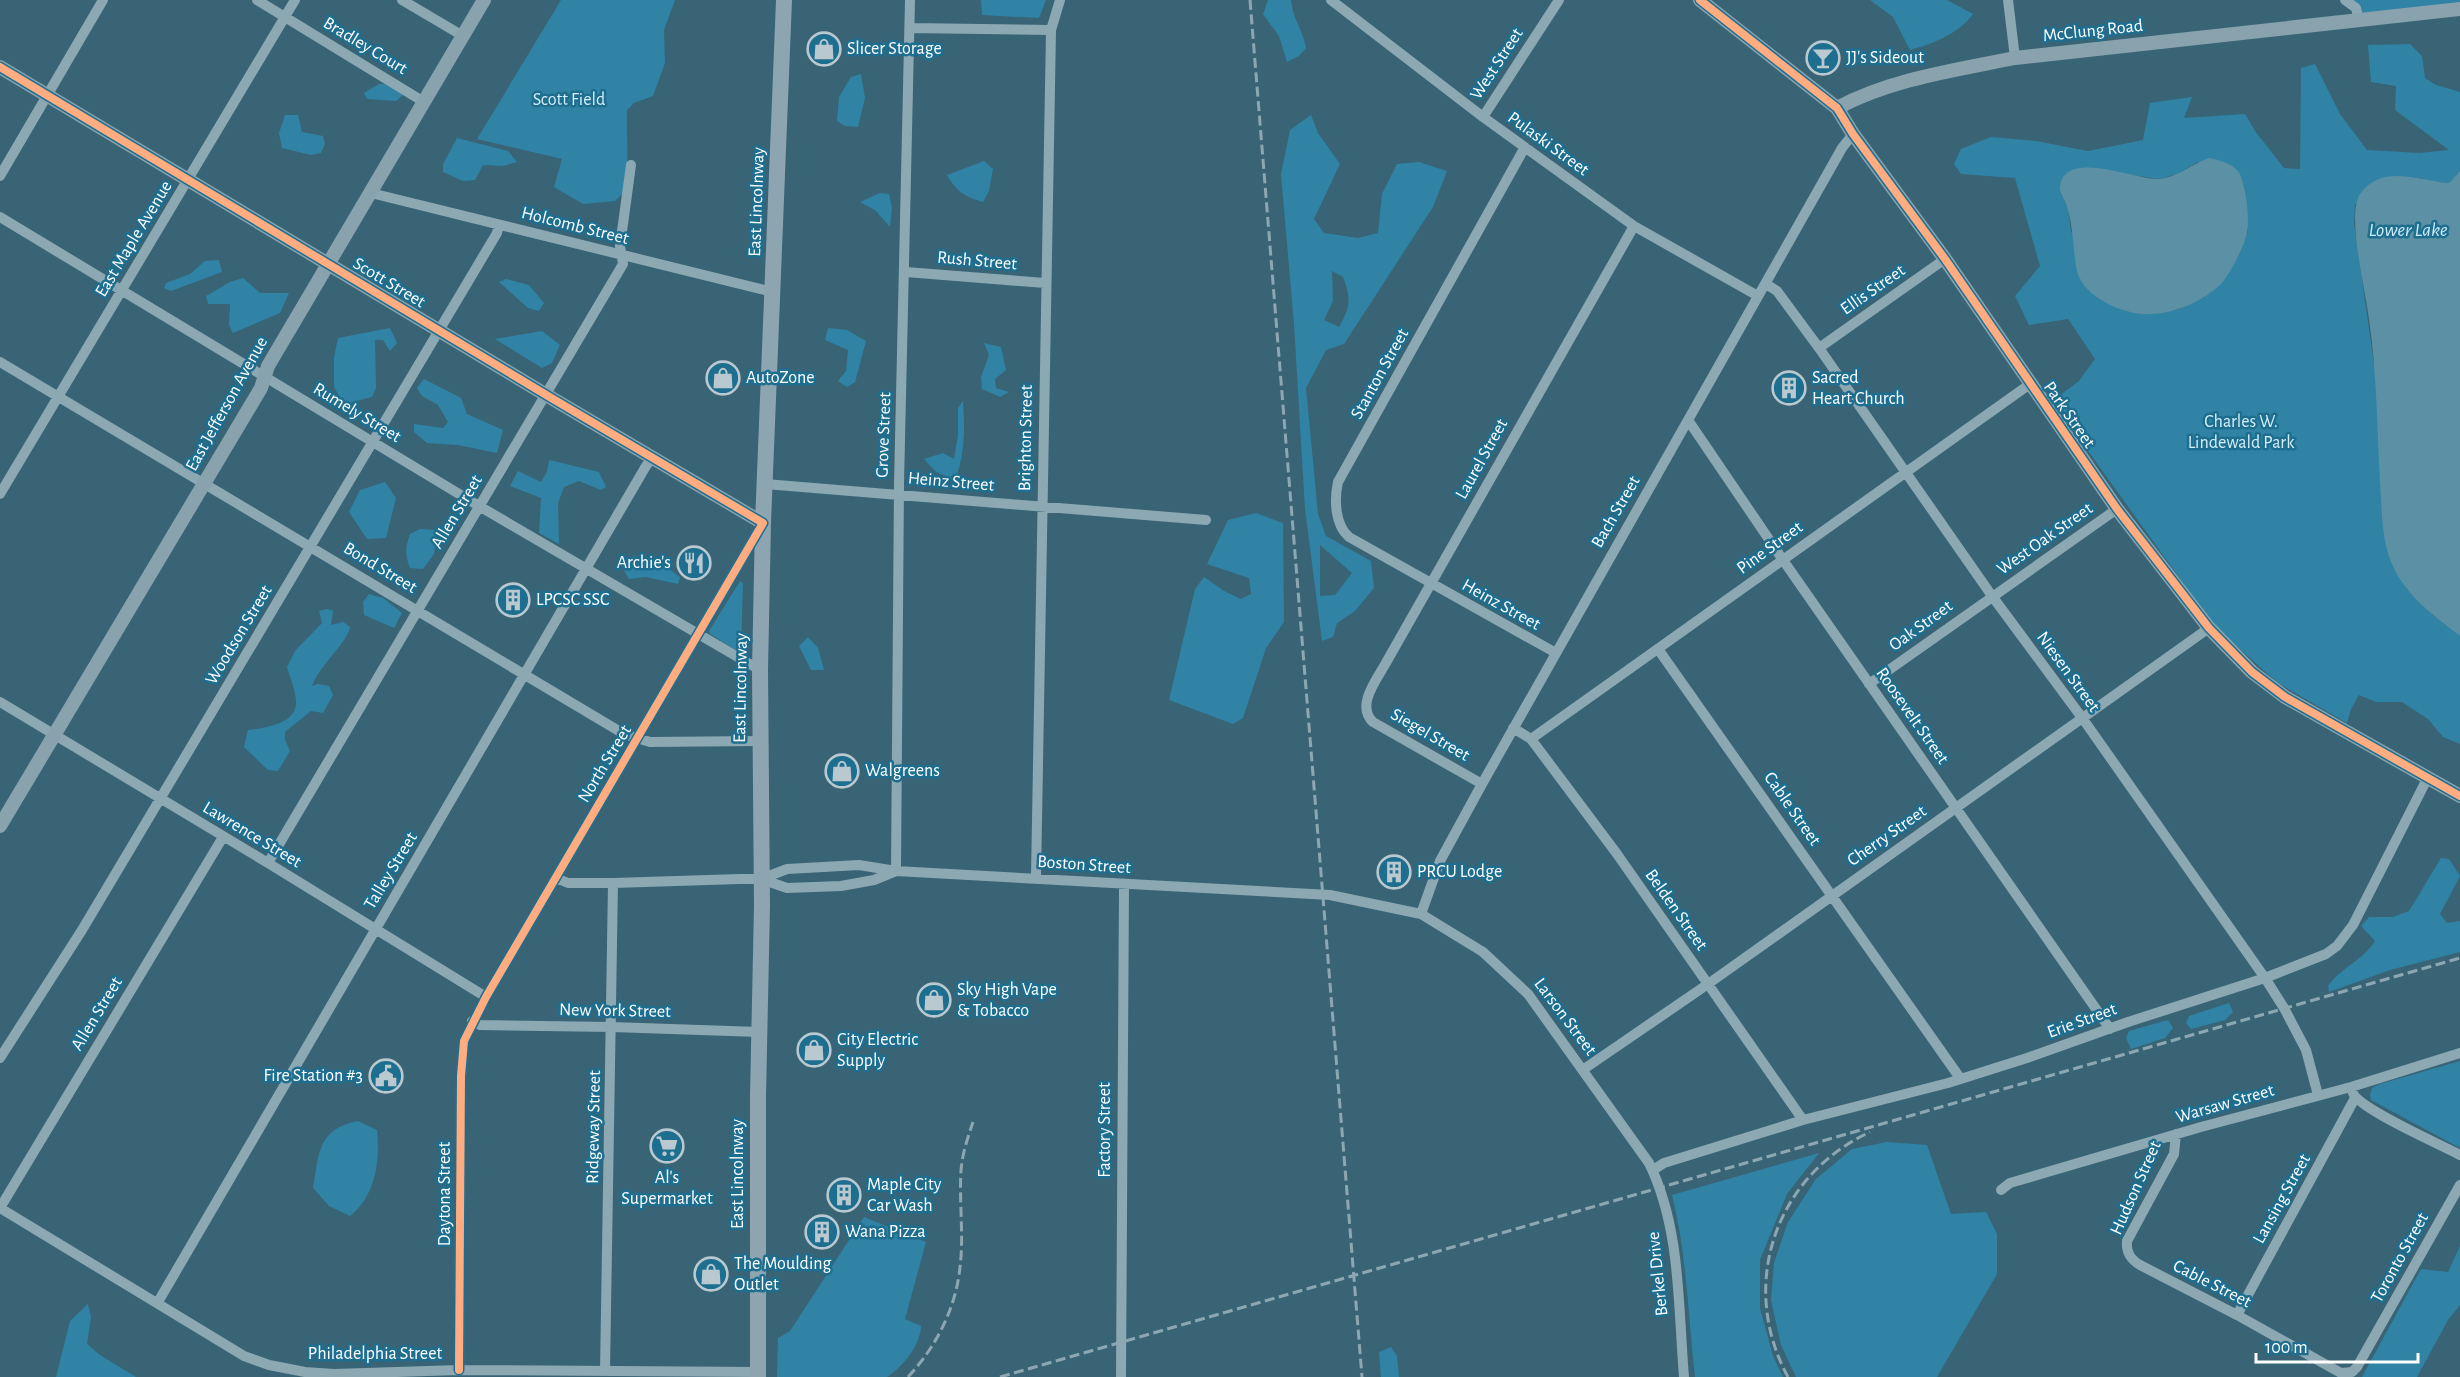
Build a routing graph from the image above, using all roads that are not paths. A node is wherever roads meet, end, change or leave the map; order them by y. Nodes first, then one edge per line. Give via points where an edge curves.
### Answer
1 (103, 0) edge
2 (257, 0) edge
3 (295, 0) edge
4 (402, 0) edge
5 (484, 0) edge
6 (784, 0) edge
7 (910, 0) edge
8 (1060, 0) edge
9 (1331, 0) edge
10 (1559, 0) edge
11 (1700, 0) edge
12 (2008, 0) edge
13 (2344, 0) edge
14 (2460, 9) edge
15 (286, 17) junction
16 (2359, 20) junction
17 (910, 28) junction
18 (1051, 30) junction
19 (463, 36) junction
20 (2015, 58) junction
21 (0, 67) edge
22 (48, 96) junction
23 (424, 102) junction
24 (1837, 108) junction
25 (1483, 117) junction
26 (1853, 134) junction
27 (1525, 147) junction
28 (631, 165) dead end
29 (0, 176) edge
30 (189, 181) junction
31 (370, 193) junction
32 (0, 217) edge
33 (499, 225) junction
34 (1634, 226) junction
35 (622, 255) junction
36 (1945, 259) junction
37 (329, 264) junction
38 (906, 272) junction
39 (1045, 283) junction
40 (1766, 284) junction
41 (123, 290) junction
42 (773, 292) junction
43 (1758, 296) junction
44 (439, 330) junction
45 (1819, 348) junction
46 (0, 362) edge
47 (265, 376) junction
48 (2030, 384) junction
49 (545, 395) junction
50 (58, 397) junction
51 (1688, 420) junction
52 (373, 442) junction
53 (653, 457) junction
54 (1905, 472) junction
55 (204, 483) junction
56 (765, 484) junction
57 (0, 494) edge
58 (900, 494) junction
59 (1041, 505) junction
60 (479, 506) junction
61 (2117, 509) junction
62 (1206, 520) dead end
63 (763, 523) junction
64 (311, 546) junction
65 (1783, 560) junction
66 (587, 569) junction
67 (1431, 585) junction
68 (1992, 596) junction
69 (418, 610) junction
70 (2209, 628) junction
71 (698, 634) junction
72 (1658, 649) junction
73 (1556, 653) junction
74 (760, 670) junction
75 (525, 674) junction
76 (1869, 684) junction
77 (0, 702) edge
78 (1365, 711) joint
79 (2083, 719) junction
80 (1513, 728) junction
81 (55, 735) junction
82 (638, 738) junction
83 (1531, 739) junction
84 (759, 741) junction
85 (2427, 779) junction
86 (1482, 784) junction
87 (2460, 796) edge
88 (160, 799) junction
89 (1956, 808) junction
90 (0, 826) edge
91 (223, 837) junction
92 (268, 863) junction
93 (896, 870) junction
94 (1036, 877) junction
95 (556, 878) junction
96 (761, 879) junction
97 (613, 883) junction
98 (1124, 884) junction
99 (1832, 894) junction
100 (1421, 914) junction
101 (376, 928) junction
102 (2265, 978) junction
103 (1708, 984) junction
104 (486, 997) junction
105 (472, 1021) junction
106 (612, 1027) junction
107 (2110, 1029) junction
108 (759, 1032) junction
109 (2460, 1053) edge
110 (0, 1058) edge
111 (1584, 1069) junction
112 (1960, 1078) junction
113 (2351, 1087) junction
114 (2318, 1095) junction
115 (2355, 1098) junction
116 (1803, 1120) junction
117 (2176, 1134) junction
118 (2460, 1155) edge
119 (1653, 1170) junction
120 (2460, 1185) edge
121 (2001, 1190) dead end
122 (0, 1208) edge
123 (2129, 1255) joint
124 (158, 1302) junction
125 (2236, 1314) junction
126 (459, 1370) junction
127 (605, 1371) junction
128 (2346, 1373) joint
129 (758, 1375) edge
130 (1120, 1377) edge
131 (1684, 1377) edge

1 - 22 street
2 - 15 street, Bradley Court
3 - 15 street, East Maple Avenue
4 - 19 street
5 - 19 street, East Jefferson Avenue
6 - 42 main road, East Lincolnway
7 - 17 street, Grove Street
8 - 18 street, Brighton Street
9 - 25 street, Pulaski Street
10 - 25 street, West Street
11 - 24 street, Park Street
12 - 20 street
13 - 16 street via 2356,8
14 - 16 street, McClung Road
15 - 23 street, Bradley Court
15 - 30 street, East Maple Avenue
16 - 20 street, McClung Road
17 - 18 street
17 - 38 street, Grove Street
18 - 39 street, Brighton Street
19 - 23 street, East Jefferson Avenue
20 - 24 street, McClung Road via 1945,72
21 - 22 street, Scott Street
22 - 29 street
22 - 30 street, Scott Street
23 - 31 street, East Jefferson Avenue
24 - 26 street, Park Street
25 - 27 street, Pulaski Street
26 - 36 street, Park Street
26 - 40 street, Bach Street
27 - 34 street, Pulaski Street
27 - 67 street, Stanton Street via 1337,487 1341,531
28 - 35 street, Allen Street
30 - 37 street, Scott Street
30 - 41 street, East Maple Avenue
31 - 33 street, Holcomb Street
31 - 37 street, East Jefferson Avenue
32 - 41 street, Rumely Street
33 - 35 street, Holcomb Street
33 - 44 street, Woodson Street
34 - 43 street, Pulaski Street
34 - 67 street, Laurel Street
35 - 42 street, Holcomb Street
35 - 49 street, Allen Street via 623,264
36 - 45 street, Ellis Street
36 - 48 street, Park Street
37 - 44 street, Scott Street
37 - 47 street, East Jefferson Avenue
38 - 39 street, Rush Street
38 - 58 street, Grove Street
39 - 59 street, Brighton Street
40 - 43 street, Bach Street
40 - 45 street, Niesen Street via 1777,291
41 - 47 street, Rumely Street
41 - 50 street, East Maple Avenue
42 - 56 main road, East Lincolnway
43 - 51 street, Bach Street
44 - 49 street, Scott Street
44 - 52 street, Woodson Street
45 - 54 street, Niesen Street
46 - 50 street, Bond Street
47 - 52 street, Rumely Street
47 - 55 street, East Jefferson Avenue
48 - 54 street, Pine Street
48 - 61 street, Park Street
49 - 53 street, Scott Street
49 - 60 street, Allen Street
50 - 55 street, Bond Street
50 - 57 street, East Maple Avenue
51 - 65 street, Roosevelt Street
51 - 73 street, Bach Street
52 - 60 street, Rumely Street
52 - 64 street, Woodson Street
53 - 63 street, Scott Street
53 - 66 street, Talley Street
54 - 65 street, Pine Street
54 - 68 street, Niesen Street
55 - 64 street, Bond Street
55 - 81 street, East Jefferson Avenue
56 - 58 street, Heinz Street
56 - 63 main road, East Lincolnway
58 - 59 street, Heinz Street
58 - 93 street, Grove Street
59 - 62 street, Heinz Street
59 - 94 street, Brighton Street
60 - 66 street, Rumely Street
60 - 69 street, Allen Street
61 - 68 street, West Oak Street
61 - 70 street, Park Street
63 - 71 street, North Street
63 - 74 main road, East Lincolnway
64 - 69 street, Bond Street
64 - 88 street, Woodson Street
65 - 72 street, Pine Street
65 - 76 street, Roosevelt Street
66 - 71 street, Rumely Street
66 - 75 street, Talley Street
67 - 73 street, Heinz Street
67 - 78 street, Laurel Street via 1369,695
68 - 76 street, Oak Street
68 - 79 street, Niesen Street
69 - 75 street, Bond Street
69 - 92 street, Allen Street
70 - 79 street, Cherry Street
70 - 85 street, Park Street via 2252,672 2285,698
71 - 74 street
71 - 82 street, North Street
72 - 83 street, Pine Street
72 - 99 street, Cable Street
73 - 80 street, Bach Street
74 - 84 main road, East Lincolnway
75 - 82 street, Bond Street via 624,734
75 - 101 street, Talley Street
76 - 89 street, Roosevelt Street
77 - 81 street, Lawrence Street
78 - 86 street, Siegel Street via 1373,722
79 - 89 street, Cherry Street
79 - 102 street, Niesen Street
80 - 83 street, Belden Street
80 - 86 street, Bach Street
81 - 88 street, Lawrence Street
81 - 90 street, East Jefferson Avenue
82 - 84 street, Bond Street via 664,742
82 - 95 street, North Street
83 - 103 street, Belden Street
84 - 96 main road, East Lincolnway
85 - 87 street, Park Street
85 - 102 street, Erie Street via 2342,940 2326,954
86 - 100 street, Bach Street via 1440,861
88 - 91 street, Lawrence Street
88 - 110 street, Woodson Street
89 - 99 street, Cherry Street
89 - 107 street, Roosevelt Street
91 - 92 street, Lawrence Street
91 - 122 street, Allen Street
92 - 101 street, Lawrence Street
93 - 94 street, Boston Street
93 - 96 street, Boston Street via 860,865 787,869
93 - 96 street, Boston Street via 874,880 840,886 787,888
94 - 98 street, Boston Street
95 - 97 street, Boston Street
95 - 104 street, North Street
96 - 97 street, Boston Street
96 - 108 main road, East Lincolnway
97 - 106 street, Ridgeway Street
98 - 100 street, Boston Street via 1270,893 1302,900 1369,903
98 - 130 street, Factory Street
99 - 103 street, Cherry Street
99 - 112 street, Cable Street
100 - 111 street, Larson Street via 1483,952 1517,982
101 - 104 street, Lawrence Street
101 - 124 street, Talley Street
102 - 107 street, Erie Street
102 - 114 street, Niesen Street via 2306,1050
103 - 111 street, Cherry Street
103 - 116 street, Belden Street
104 - 105 street, North Street
105 - 106 street, New York Street via 480,1025
105 - 126 street, Daytona Street via 464,1041 461,1068
106 - 108 street, New York Street
106 - 127 street, Ridgeway Street
107 - 112 street, Erie Street
108 - 129 main road, East Lincolnway
109 - 113 street, Warsaw Street
111 - 119 street, Larson Street
112 - 116 street, Erie Street
113 - 114 street, Warsaw Street
113 - 115 street
114 - 117 street, Warsaw Street
115 - 118 street
115 - 125 street, Lansing Street
116 - 119 street, Erie Street via 1664,1163
117 - 121 street, Warsaw Street via 2010,1183
117 - 123 street, Hudson Street via 2173,1155 2127,1241
119 - 131 street, Berkel Drive via 1672,1232
120 - 128 street, Toronto Street via 2357,1367
122 - 124 street, Philadelphia Street
123 - 125 street, Cable Street via 2140,1265
124 - 126 street, Philadelphia Street via 244,1356 269,1365 334,1374
125 - 128 street, Cable Street via 2336,1372
126 - 127 street, Philadelphia Street
127 - 129 street, Philadelphia Street

